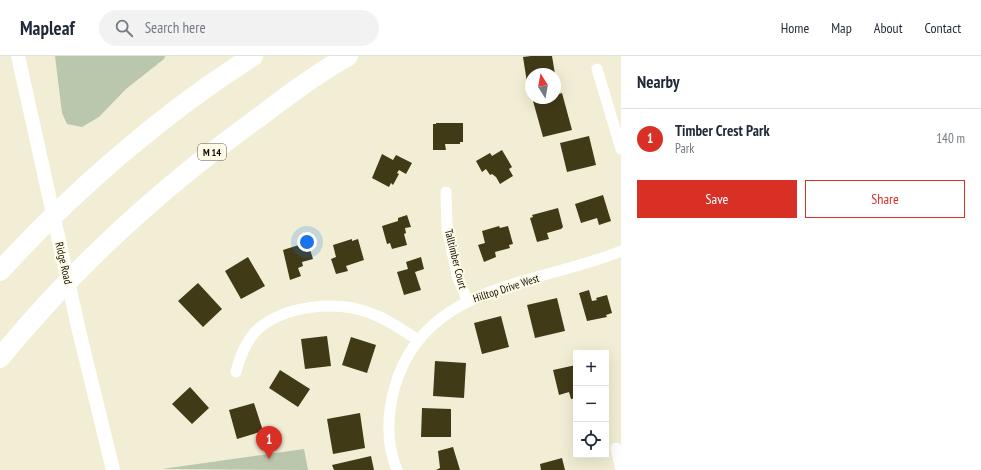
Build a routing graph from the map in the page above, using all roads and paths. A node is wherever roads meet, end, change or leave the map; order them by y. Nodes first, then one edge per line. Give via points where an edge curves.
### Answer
1 (18, 56) edge
2 (253, 56) edge
3 (348, 56) edge
4 (597, 69) dead end
5 (621, 149) edge
6 (446, 192) dead end
7 (621, 251) edge
8 (0, 271) edge
9 (467, 300) junction
10 (418, 340) junction
11 (0, 358) edge
12 (236, 372) dead end
13 (616, 448) dead end
14 (113, 470) edge
15 (397, 470) edge
16 (621, 470) edge

1 - 14 street, Ridge Road via 79,331
2 - 8 highway via 198,94 143,137 68,202
3 - 11 highway, M 14 via 305,83 227,140 134,217 76,272
4 - 5 street
6 - 9 street, Talltimber Court via 447,228 457,274
7 - 9 street, Hilltop Drive West
9 - 10 street, Hilltop Drive West via 442,317
10 - 12 street via 386,320 360,310 332,306 305,308 280,317 257,330 240,354
10 - 15 street, Hilltop Drive West via 396,380 390,404 389,434
13 - 16 street

